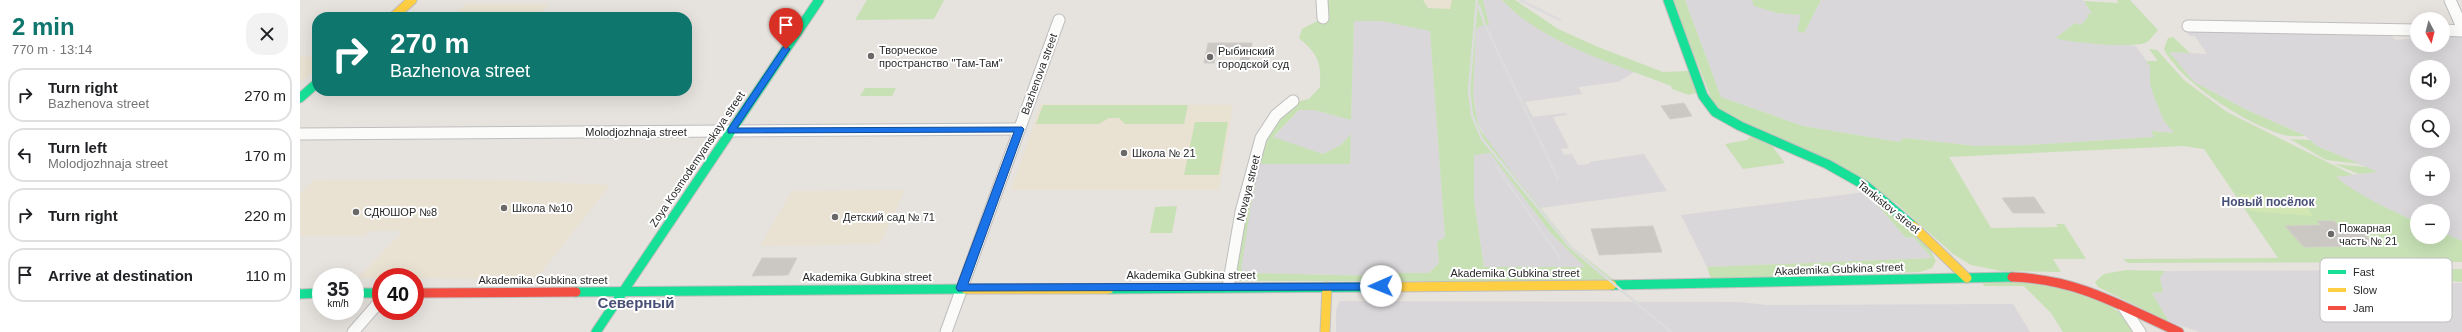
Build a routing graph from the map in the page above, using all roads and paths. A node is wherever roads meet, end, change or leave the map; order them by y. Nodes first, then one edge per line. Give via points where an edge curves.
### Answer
1 (412, 0) edge
2 (819, 0) edge
3 (1322, 0) edge
4 (1668, 0) edge
5 (2450, 0) edge
6 (399, 12) edge
7 (1323, 18) dead end
8 (1059, 20) dead end
9 (2188, 26) dead end
10 (2462, 27) edge
11 (2410, 30) edge
12 (2450, 30) edge
13 (2462, 31) edge
14 (312, 87) edge
15 (300, 98) edge
16 (1293, 101) dead end
17 (1019, 129) junction
18 (731, 131) junction
19 (300, 134) edge
20 (1967, 278) junction
21 (1228, 286) junction
22 (1327, 286) junction
23 (962, 288) junction
24 (623, 291) junction
25 (312, 293) edge
26 (424, 293) edge
27 (300, 294) edge
28 (2124, 308) junction
29 (372, 310) edge
30 (353, 332) edge
31 (596, 332) edge
32 (946, 332) edge
33 (1325, 332) edge
34 (2140, 332) edge
35 (2179, 332) edge

1 - 6 street
2 - 18 street, Zoya Kosmodemyanskaya street
3 - 7 street
4 - 20 street, Tankistov street via 1702,92 1715,112 1740,126 1828,164 1866,186 1911,224
5 - 10 street
8 - 17 street, Bazhenova street
9 - 11 street
12 - 13 street
14 - 15 street
16 - 21 street, Novaya street via 1276,115 1261,138 1242,212
17 - 18 street, Molodjozhnaja street
17 - 23 street, Bazhenova street
18 - 19 street, Molodjozhnaja street
18 - 24 street, Zoya Kosmodemyanskaya street
20 - 22 street, Akademika Gubkina street via 1674,285
20 - 28 street via 2049,277 2082,287
21 - 22 street, Akademika Gubkina street
21 - 23 street, Akademika Gubkina street
22 - 33 street
23 - 24 street, Akademika Gubkina street
23 - 32 street, Bazhenova street
24 - 26 street, Akademika Gubkina street
24 - 31 street, Zoya Kosmodemyanskaya street
25 - 27 street
28 - 34 street
28 - 35 street
29 - 30 street

